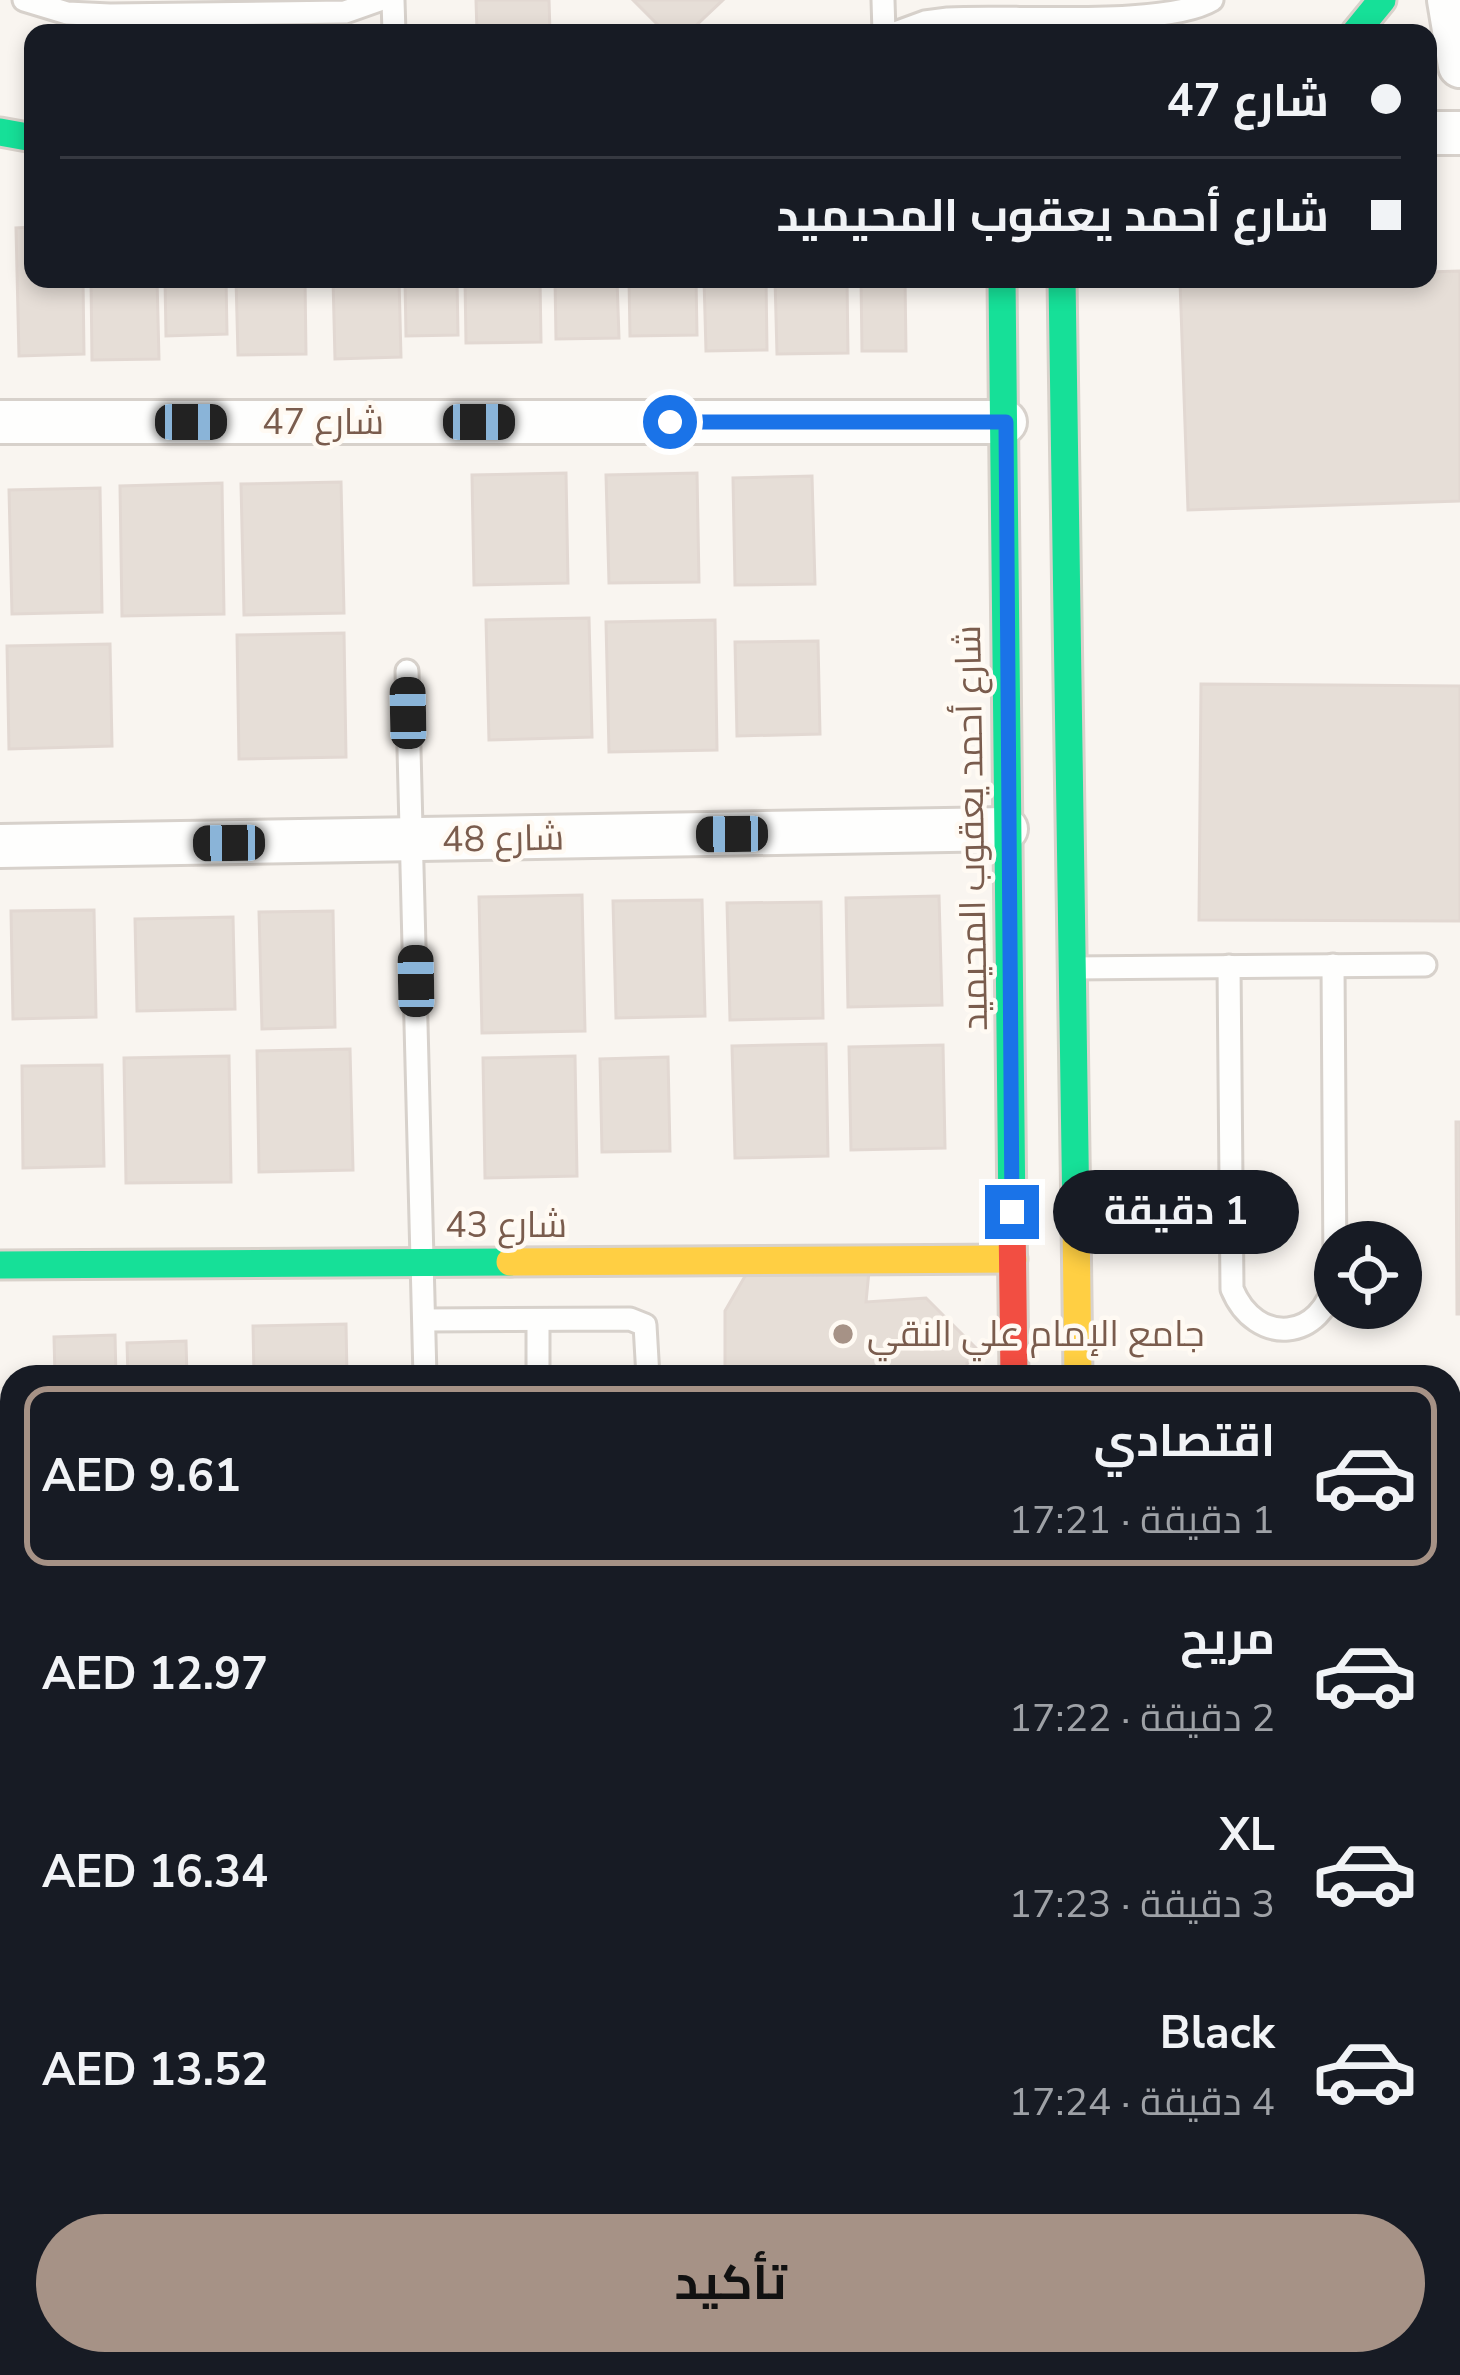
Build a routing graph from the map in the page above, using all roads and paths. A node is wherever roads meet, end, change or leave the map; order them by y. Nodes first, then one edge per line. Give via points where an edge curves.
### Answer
1 (24, 0) edge
2 (379, 0) edge
3 (1212, 0) edge
4 (1382, 0) edge
5 (1449, 0) edge
6 (345, 22) edge
7 (920, 24) edge
8 (1362, 24) edge
9 (1460, 66) edge
10 (1002, 288) edge
11 (1062, 288) edge
12 (0, 422) edge
13 (1006, 422) junction
14 (407, 671) dead end
15 (1006, 829) junction
16 (412, 841) junction
17 (0, 846) edge
18 (1333, 965) junction
19 (1425, 965) dead end
20 (1229, 966) junction
21 (1072, 968) junction
22 (1335, 1221) edge
23 (1013, 1259) junction
24 (423, 1262) junction
25 (0, 1265) edge
26 (1314, 1318) edge
27 (425, 1320) junction
28 (538, 1320) junction
29 (425, 1365) edge
30 (538, 1365) edge
31 (647, 1365) edge
32 (1014, 1365) edge
33 (1078, 1365) edge

1 - 6 lane via 68,13
2 - 6 lane
3 - 7 lane via 1140,16
4 - 8 street
5 - 9 street
10 - 13 street, شارع أحمد يعقوب المحيميد
11 - 21 street
12 - 13 street, شارع 47
13 - 15 street, شارع أحمد يعقوب المحيميد
14 - 16 lane
15 - 16 street, شارع 48
15 - 23 street, شارع أحمد يعقوب المحيميد
16 - 17 street, شارع 48
16 - 24 lane
18 - 19 lane
18 - 20 lane
18 - 22 lane
20 - 21 lane
20 - 26 lane via 1232,1289 1252,1320 1269,1328 1288,1330
21 - 33 street
23 - 24 street, شارع 43
23 - 32 street, شارع أحمد يعقوب المحيميد
24 - 25 street, شارع 43
24 - 27 lane
27 - 28 lane
27 - 29 lane
28 - 30 lane
28 - 31 lane via 645,1325

